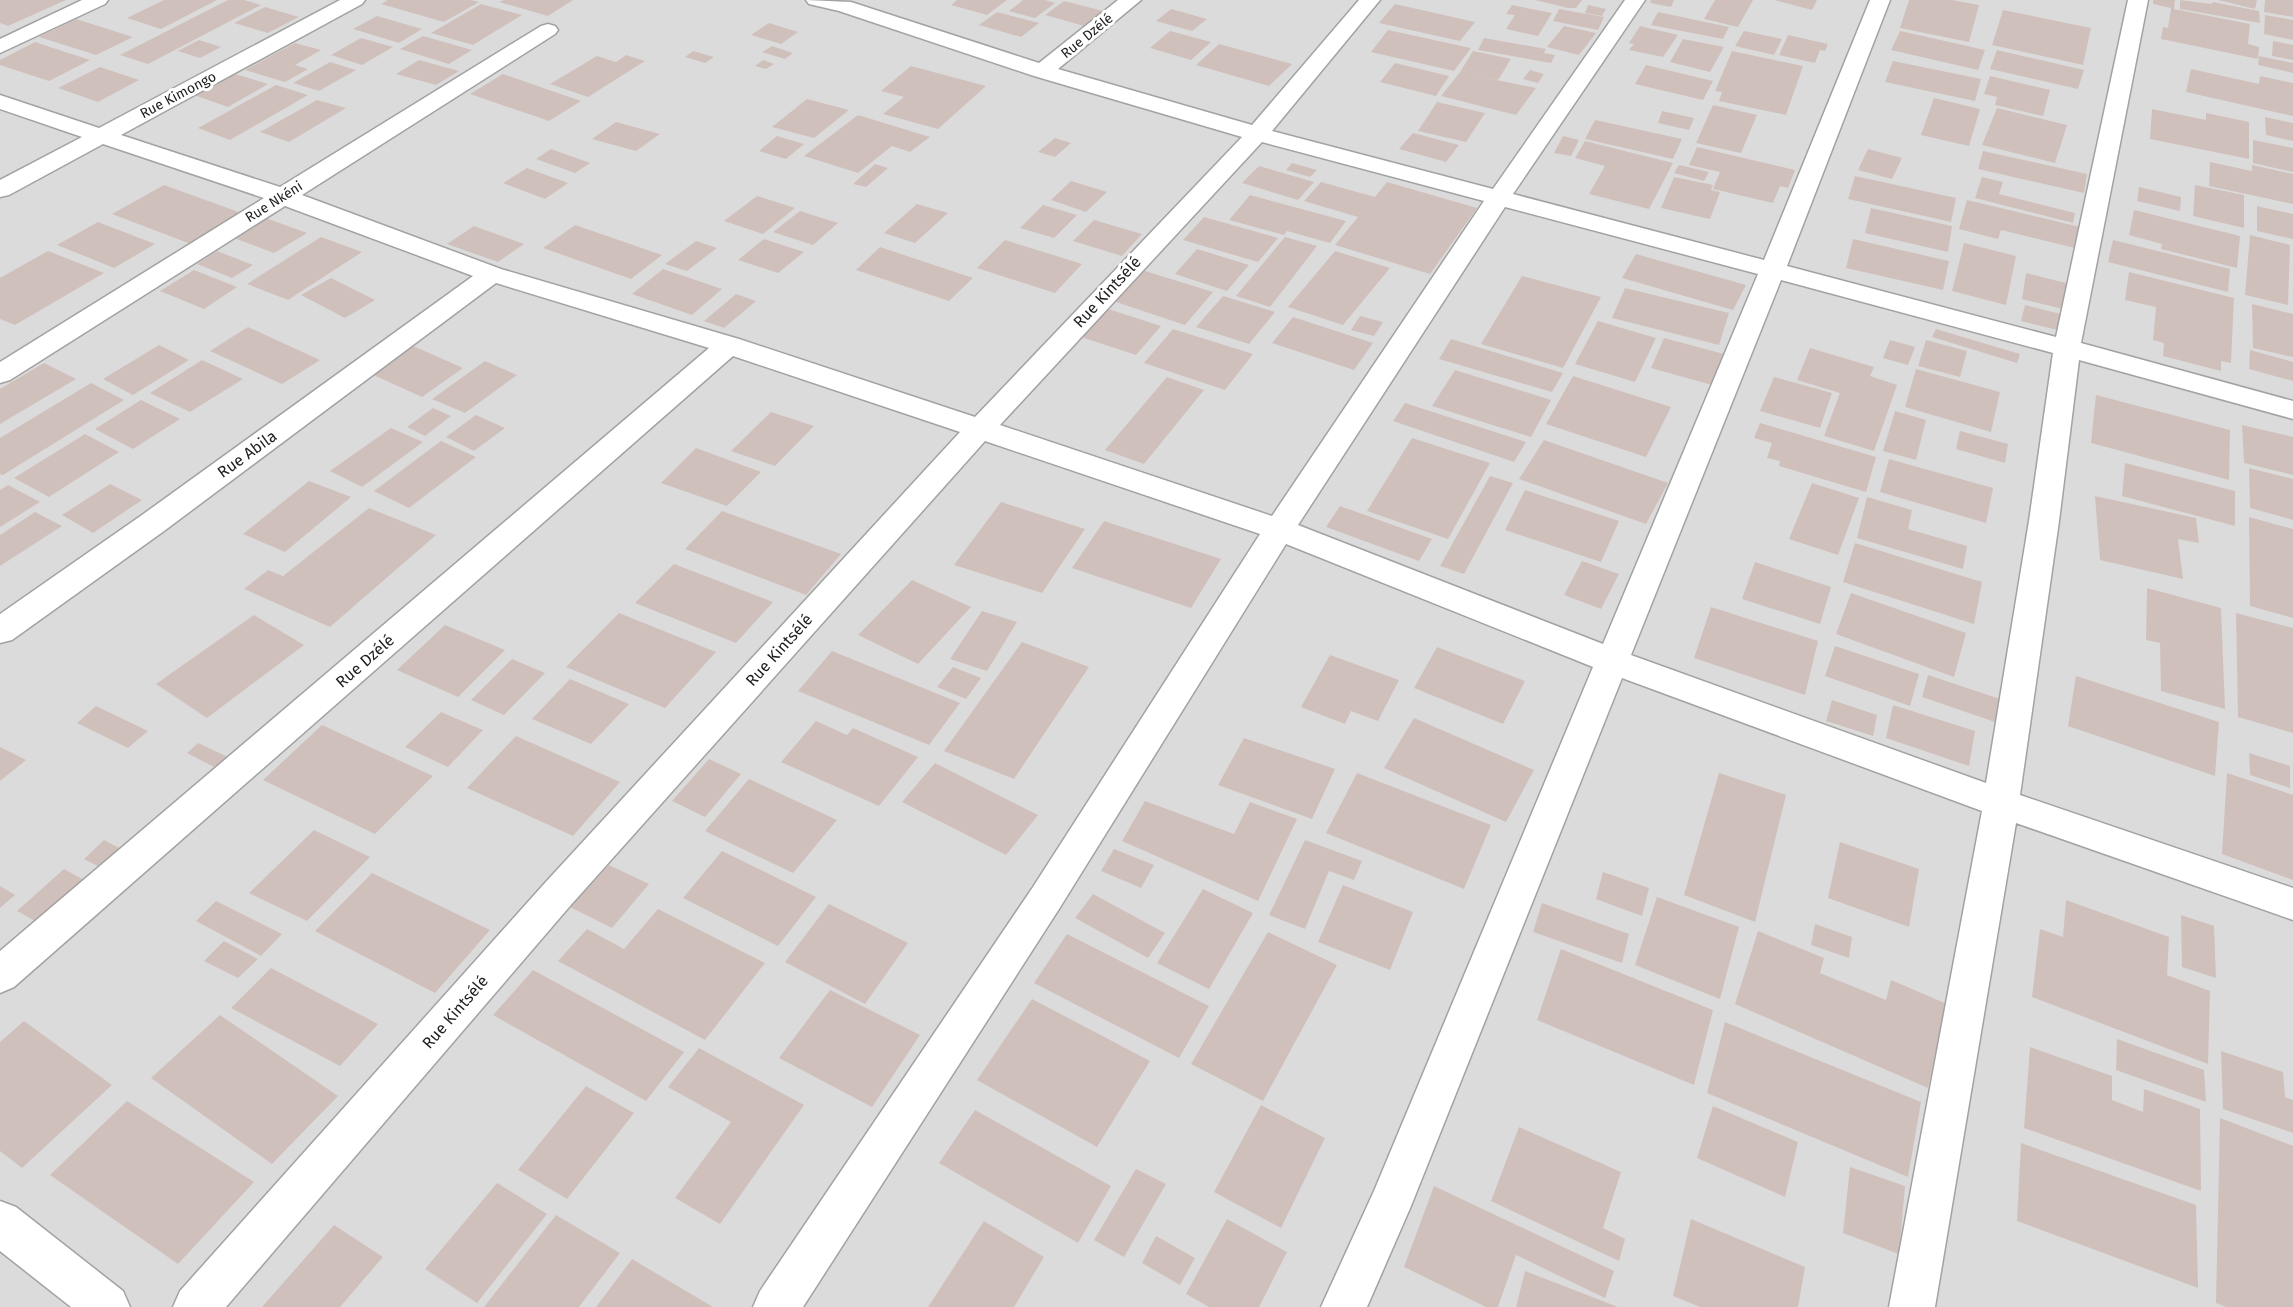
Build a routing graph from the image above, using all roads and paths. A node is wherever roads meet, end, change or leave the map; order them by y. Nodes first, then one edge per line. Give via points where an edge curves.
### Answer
1 (98, 0) edge
2 (355, 0) edge
3 (816, 0) edge
4 (1131, 0) edge
5 (1370, 0) edge
6 (1635, 0) edge
7 (1880, 0) edge
8 (2138, 0) edge
9 (849, 3) edge
10 (548, 30) dead end
11 (0, 47) edge
12 (1042, 71) junction
13 (0, 102) edge
14 (1257, 134) junction
15 (101, 136) junction
16 (0, 190) edge
17 (282, 196) junction
18 (1499, 197) junction
19 (1771, 270) junction
20 (492, 274) junction
21 (729, 345) junction
22 (2067, 348) junction
23 (0, 374) edge
24 (2293, 410) edge
25 (979, 430) junction
26 (1279, 529) junction
27 (0, 632) edge
28 (1612, 661) junction
29 (2001, 803) junction
30 (2293, 904) edge
31 (0, 975) edge
32 (0, 1223) edge
33 (107, 1307) edge
34 (196, 1307) edge
35 (776, 1307) edge
36 (1344, 1307) edge
37 (1912, 1307) edge

1 - 11 street
2 - 15 street, Rue Kimongo
3 - 9 street
4 - 12 street, Rue Dzélé
5 - 14 street, Rue Kintsélé
6 - 18 street
7 - 19 street
8 - 22 street
9 - 12 street
10 - 17 street, Rue Nkéni
12 - 14 street
13 - 15 street
14 - 18 street
14 - 25 street, Rue Kintsélé
15 - 16 street, Rue Kimongo
15 - 17 street
17 - 20 street
17 - 23 street, Rue Nkéni
18 - 19 street
18 - 26 street
19 - 22 street
19 - 28 street
20 - 21 street
20 - 27 street, Rue Abila
21 - 25 street
21 - 31 street, Rue Dzélé
22 - 24 street
22 - 29 street
25 - 26 street
25 - 34 street, Rue Kintsélé via 557,895
26 - 28 street
26 - 35 street via 1046,898
28 - 29 street
28 - 36 street
29 - 30 street
29 - 37 street
32 - 33 street

